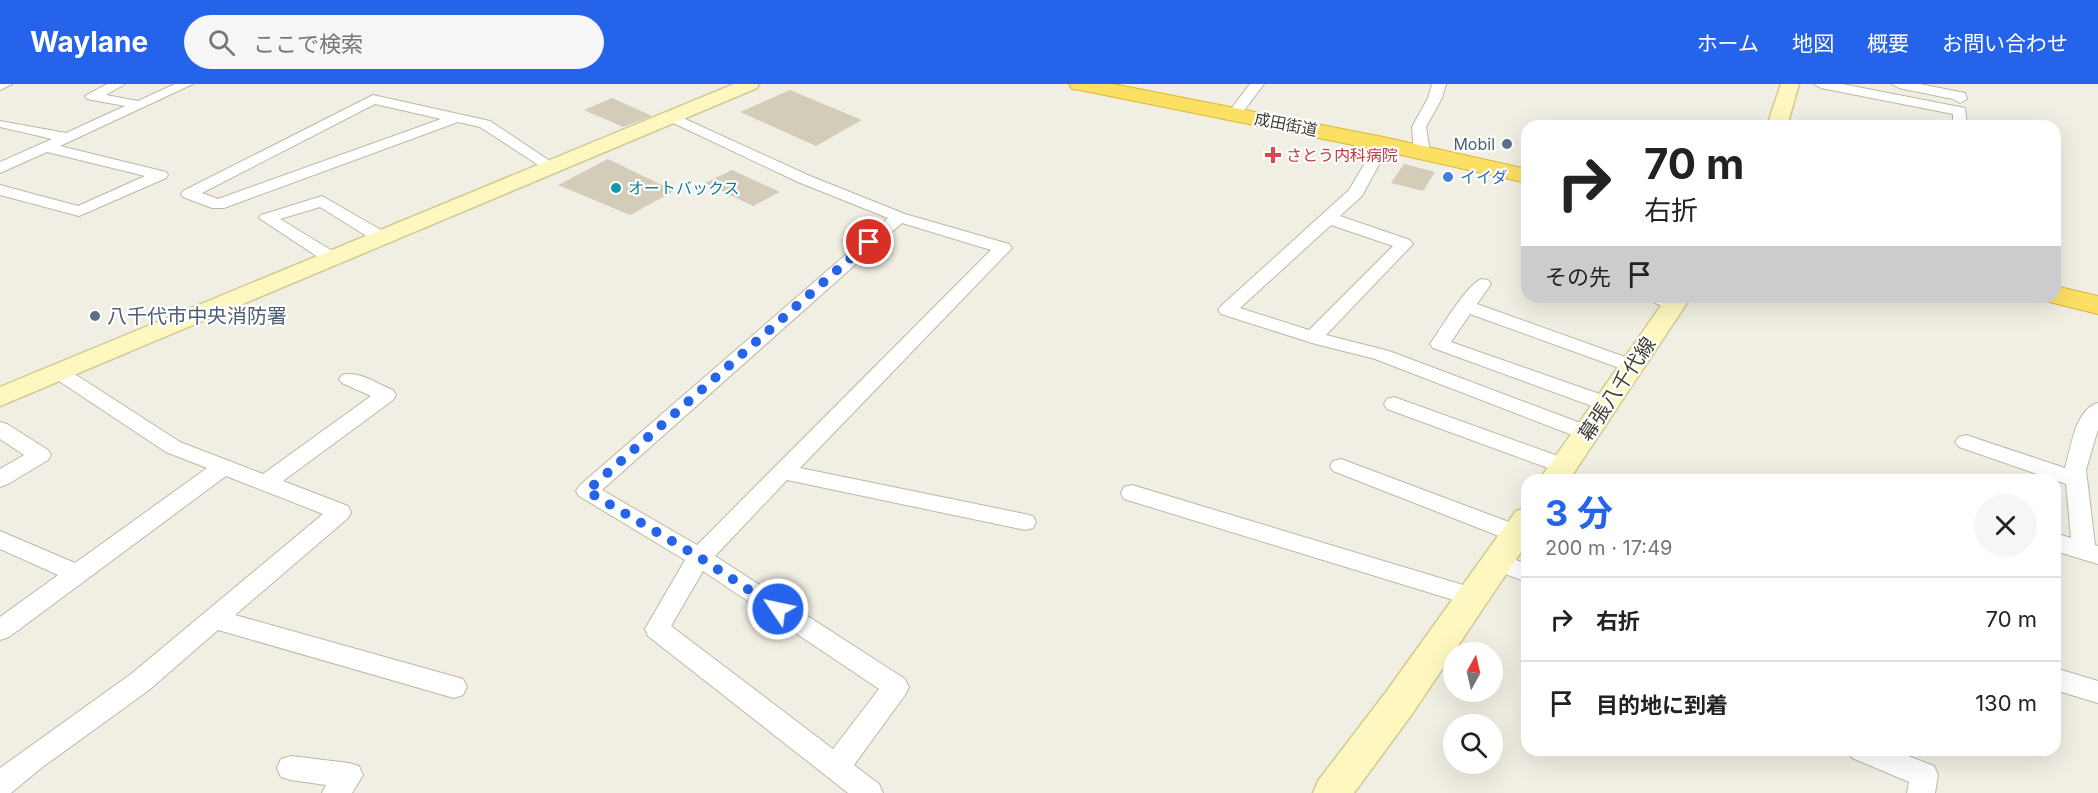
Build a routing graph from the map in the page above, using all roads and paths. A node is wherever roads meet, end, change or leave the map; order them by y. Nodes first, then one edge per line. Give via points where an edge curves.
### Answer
1 (5, 84) edge
2 (118, 84) edge
3 (186, 84) edge
4 (750, 84) edge
5 (1257, 84) edge
6 (1439, 84) edge
7 (1790, 84) edge
8 (1821, 84) edge
9 (1899, 84) edge
10 (1089, 85) edge
11 (0, 86) edge
12 (1869, 89) edge
13 (139, 105) junction
14 (1960, 111) junction
15 (1234, 114) junction
16 (672, 117) junction
17 (456, 118) junction
18 (1779, 120) edge
19 (1960, 120) edge
20 (3, 124) dead end
21 (65, 137) junction
22 (1383, 144) junction
23 (44, 147) junction
24 (1422, 152) junction
25 (551, 167) junction
26 (0, 168) edge
27 (1521, 175) edge
28 (0, 190) edge
29 (899, 217) junction
30 (1330, 219) junction
31 (382, 238) junction
32 (333, 259) junction
33 (1482, 284) dead end
34 (2061, 296) edge
35 (1668, 303) edge
36 (2098, 305) edge
37 (1466, 306) junction
38 (1313, 337) junction
39 (1632, 366) junction
40 (60, 373) junction
41 (349, 379) dead end
42 (0, 397) edge
43 (1394, 404) dead end
44 (1607, 404) junction
45 (2098, 410) edge
46 (0, 429) edge
47 (1587, 433) junction
48 (1966, 442) dead end
49 (1341, 466) dead end
50 (224, 467) junction
51 (783, 471) junction
52 (1559, 473) edge
53 (2059, 474) edge
54 (2061, 475) edge
55 (0, 479) edge
56 (2076, 480) junction
57 (265, 483) junction
58 (1131, 493) dead end
59 (1025, 522) dead end
60 (1521, 527) edge
61 (1521, 531) edge
62 (0, 539) edge
63 (2061, 544) edge
64 (2091, 553) edge
65 (699, 557) junction
66 (1512, 567) edge
67 (77, 574) junction
68 (1473, 597) junction
69 (213, 619) junction
70 (0, 630) edge
71 (2061, 681) edge
72 (454, 687) dead end
73 (2098, 692) edge
74 (1877, 756) edge
75 (836, 767) junction
76 (291, 768) dead end
77 (0, 785) edge
78 (336, 793) edge
79 (869, 793) edge
80 (1332, 793) edge
81 (1921, 793) edge

1 - 11 street
2 - 13 street via 92,96
3 - 13 street
4 - 16 street
5 - 15 street
6 - 24 street via 1419,127
7 - 18 street
8 - 12 street
9 - 14 street via 1960,96
10 - 15 highway, 成田街道
12 - 14 street
13 - 21 street
14 - 19 street
15 - 22 highway, 成田街道
16 - 25 street
16 - 29 street via 804,179
17 - 17 street via 373,99 189,194 218,204
17 - 25 street via 485,124
20 - 21 street
21 - 23 street
22 - 24 highway, 成田街道
22 - 30 street via 1356,193
23 - 26 street
23 - 28 street via 160,175 79,212
24 - 27 highway, 成田街道
25 - 31 street
29 - 51 street via 1003,248
29 - 65 street via 587,491
30 - 38 street via 1404,244
30 - 38 street via 1227,310
31 - 32 street
31 - 32 street via 322,201 267,218
32 - 40 street
33 - 37 street
34 - 36 highway
35 - 39 street, 幕張八千代線
37 - 39 street
37 - 44 street via 1440,344
38 - 47 street via 1382,355
39 - 44 street, 幕張八千代線
40 - 42 street
40 - 50 street via 173,447
41 - 57 street via 386,395
43 - 52 street
44 - 47 street, 幕張八千代線
45 - 56 street via 2087,429 2075,470
46 - 55 street via 40,455
47 - 52 street, 幕張八千代線
48 - 53 street
49 - 60 street
50 - 57 street
50 - 67 street
51 - 59 street
51 - 65 street
54 - 56 street
56 - 64 street
57 - 69 street via 340,512
58 - 68 street
61 - 66 street
62 - 67 street
63 - 64 street
65 - 75 street via 657,629
65 - 75 street via 896,687
66 - 68 street
67 - 70 street
68 - 80 street
69 - 72 street
69 - 77 street via 140,682
71 - 73 street
74 - 81 street via 1924,775
75 - 79 street
76 - 78 street via 349,776

